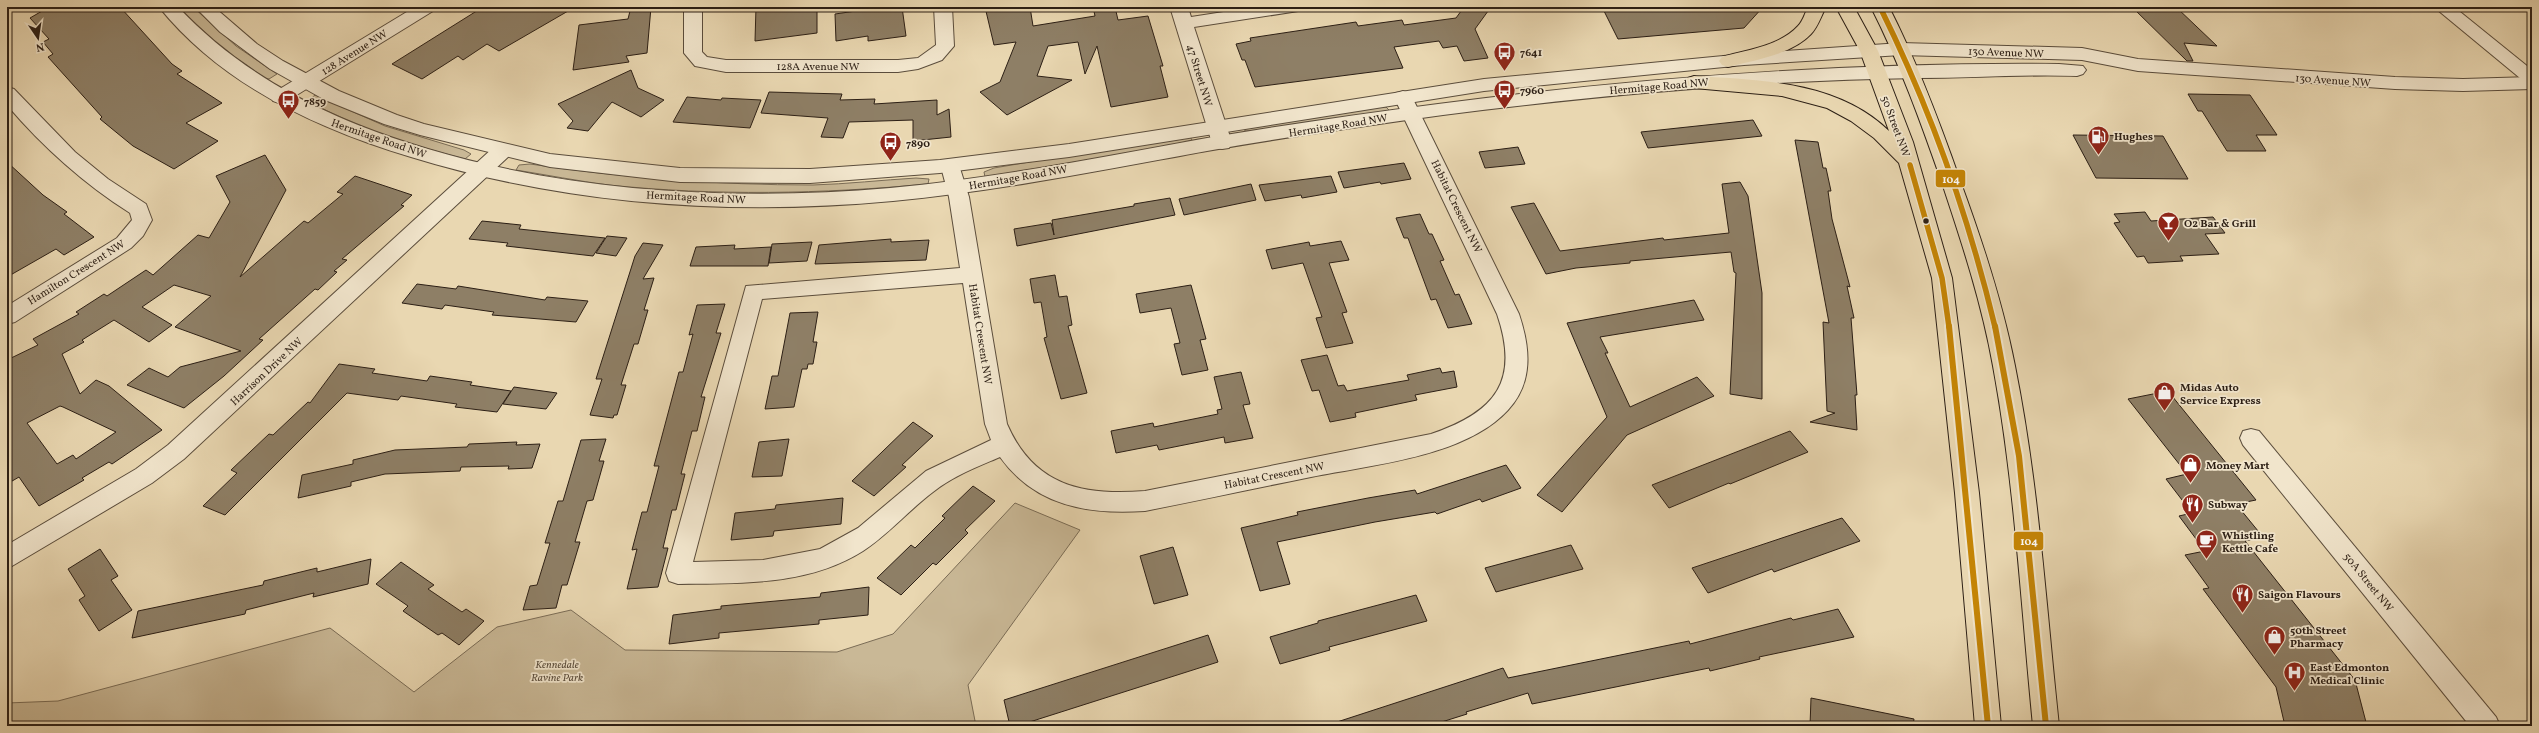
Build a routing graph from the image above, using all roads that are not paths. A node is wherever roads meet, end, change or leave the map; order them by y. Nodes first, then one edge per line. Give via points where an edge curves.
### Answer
1 (168, 7) edge
2 (204, 7) edge
3 (427, 7) edge
4 (693, 7) edge
5 (943, 7) edge
6 (1292, 7) edge
7 (1817, 7) edge
8 (1845, 7) edge
9 (1880, 7) edge
10 (2443, 7) edge
11 (1182, 15) edge
12 (1869, 51) junction
13 (1728, 61) junction
14 (1906, 61) junction
15 (2134, 64) junction
16 (1877, 72) junction
17 (2532, 79) edge
18 (306, 81) junction
19 (1694, 82) junction
20 (2532, 83) edge
21 (7, 93) edge
22 (280, 97) junction
23 (1408, 105) junction
24 (1219, 134) junction
25 (501, 152) junction
26 (1911, 166) junction
27 (951, 167) junction
28 (482, 172) junction
29 (957, 188) junction
30 (971, 275) junction
31 (7, 316) edge
32 (2251, 438) dead end
33 (1004, 446) junction
34 (7, 558) edge
35 (1988, 726) edge
36 (2046, 726) edge
37 (2487, 726) edge

1 - 22 street, Hermitage Road NW via 213,52 253,82
2 - 18 street, Hermitage Road NW via 241,43
3 - 18 street, 128 Avenue NW
4 - 5 street, 128A Avenue NW via 691,49 700,62 726,66 898,66 934,58 945,46
6 - 11 street
7 - 13 main road via 1804,32 1775,47
8 - 12 main road, 50 Street NW
9 - 14 main road
10 - 17 street
11 - 24 street, 47 Street NW
12 - 13 street, Hermitage Road NW
12 - 14 street, Hermitage Road NW
12 - 16 main road, 50 Street NW
13 - 23 street, Hermitage Road NW via 1515,81
14 - 15 street, 130 Avenue NW via 2009,69 2099,70
14 - 15 street, 130 Avenue NW via 1974,58 2004,52 2093,55
14 - 16 street, Hermitage Road NW
14 - 36 main road via 1970,238 2004,364 2017,444
15 - 20 street, 130 Avenue NW via 2419,85
16 - 19 street, Hermitage Road NW
16 - 26 main road, 50 Street NW
18 - 22 street, 128 Avenue NW
18 - 25 street, Hermitage Road NW via 360,108 392,120
19 - 23 street, Hermitage Road NW via 1546,96
19 - 26 main road via 1785,89 1829,100 1871,124
21 - 31 street, Hamilton Crescent NW via 39,131 76,166 139,209 142,220 136,231 124,243
22 - 28 street, Hermitage Road NW via 345,129
23 - 24 street, Hermitage Road NW
23 - 33 street, Habitat Crescent NW via 1508,314 1515,335 1518,360 1513,383 1504,400 1489,414 1462,432 1431,443 1126,503 1087,501 1041,484 1025,473 1010,457
24 - 27 street, Hermitage Road NW
24 - 29 street, Hermitage Road NW
25 - 27 street, Hermitage Road NW via 613,170 725,178 833,176
25 - 28 street, Harrison Drive NW
26 - 35 main road, 50 Street NW via 1942,278 1950,334
27 - 29 street, Habitat Crescent NW
28 - 29 street, Hermitage Road NW via 632,193 727,199 825,198
28 - 34 street, Harrison Drive NW via 176,452 131,484
29 - 30 street, Habitat Crescent NW
30 - 33 street, Habitat Crescent NW via 996,424
30 - 33 street via 753,292 678,573 802,566 845,550 925,484 949,468
32 - 37 street, 50A Street NW

